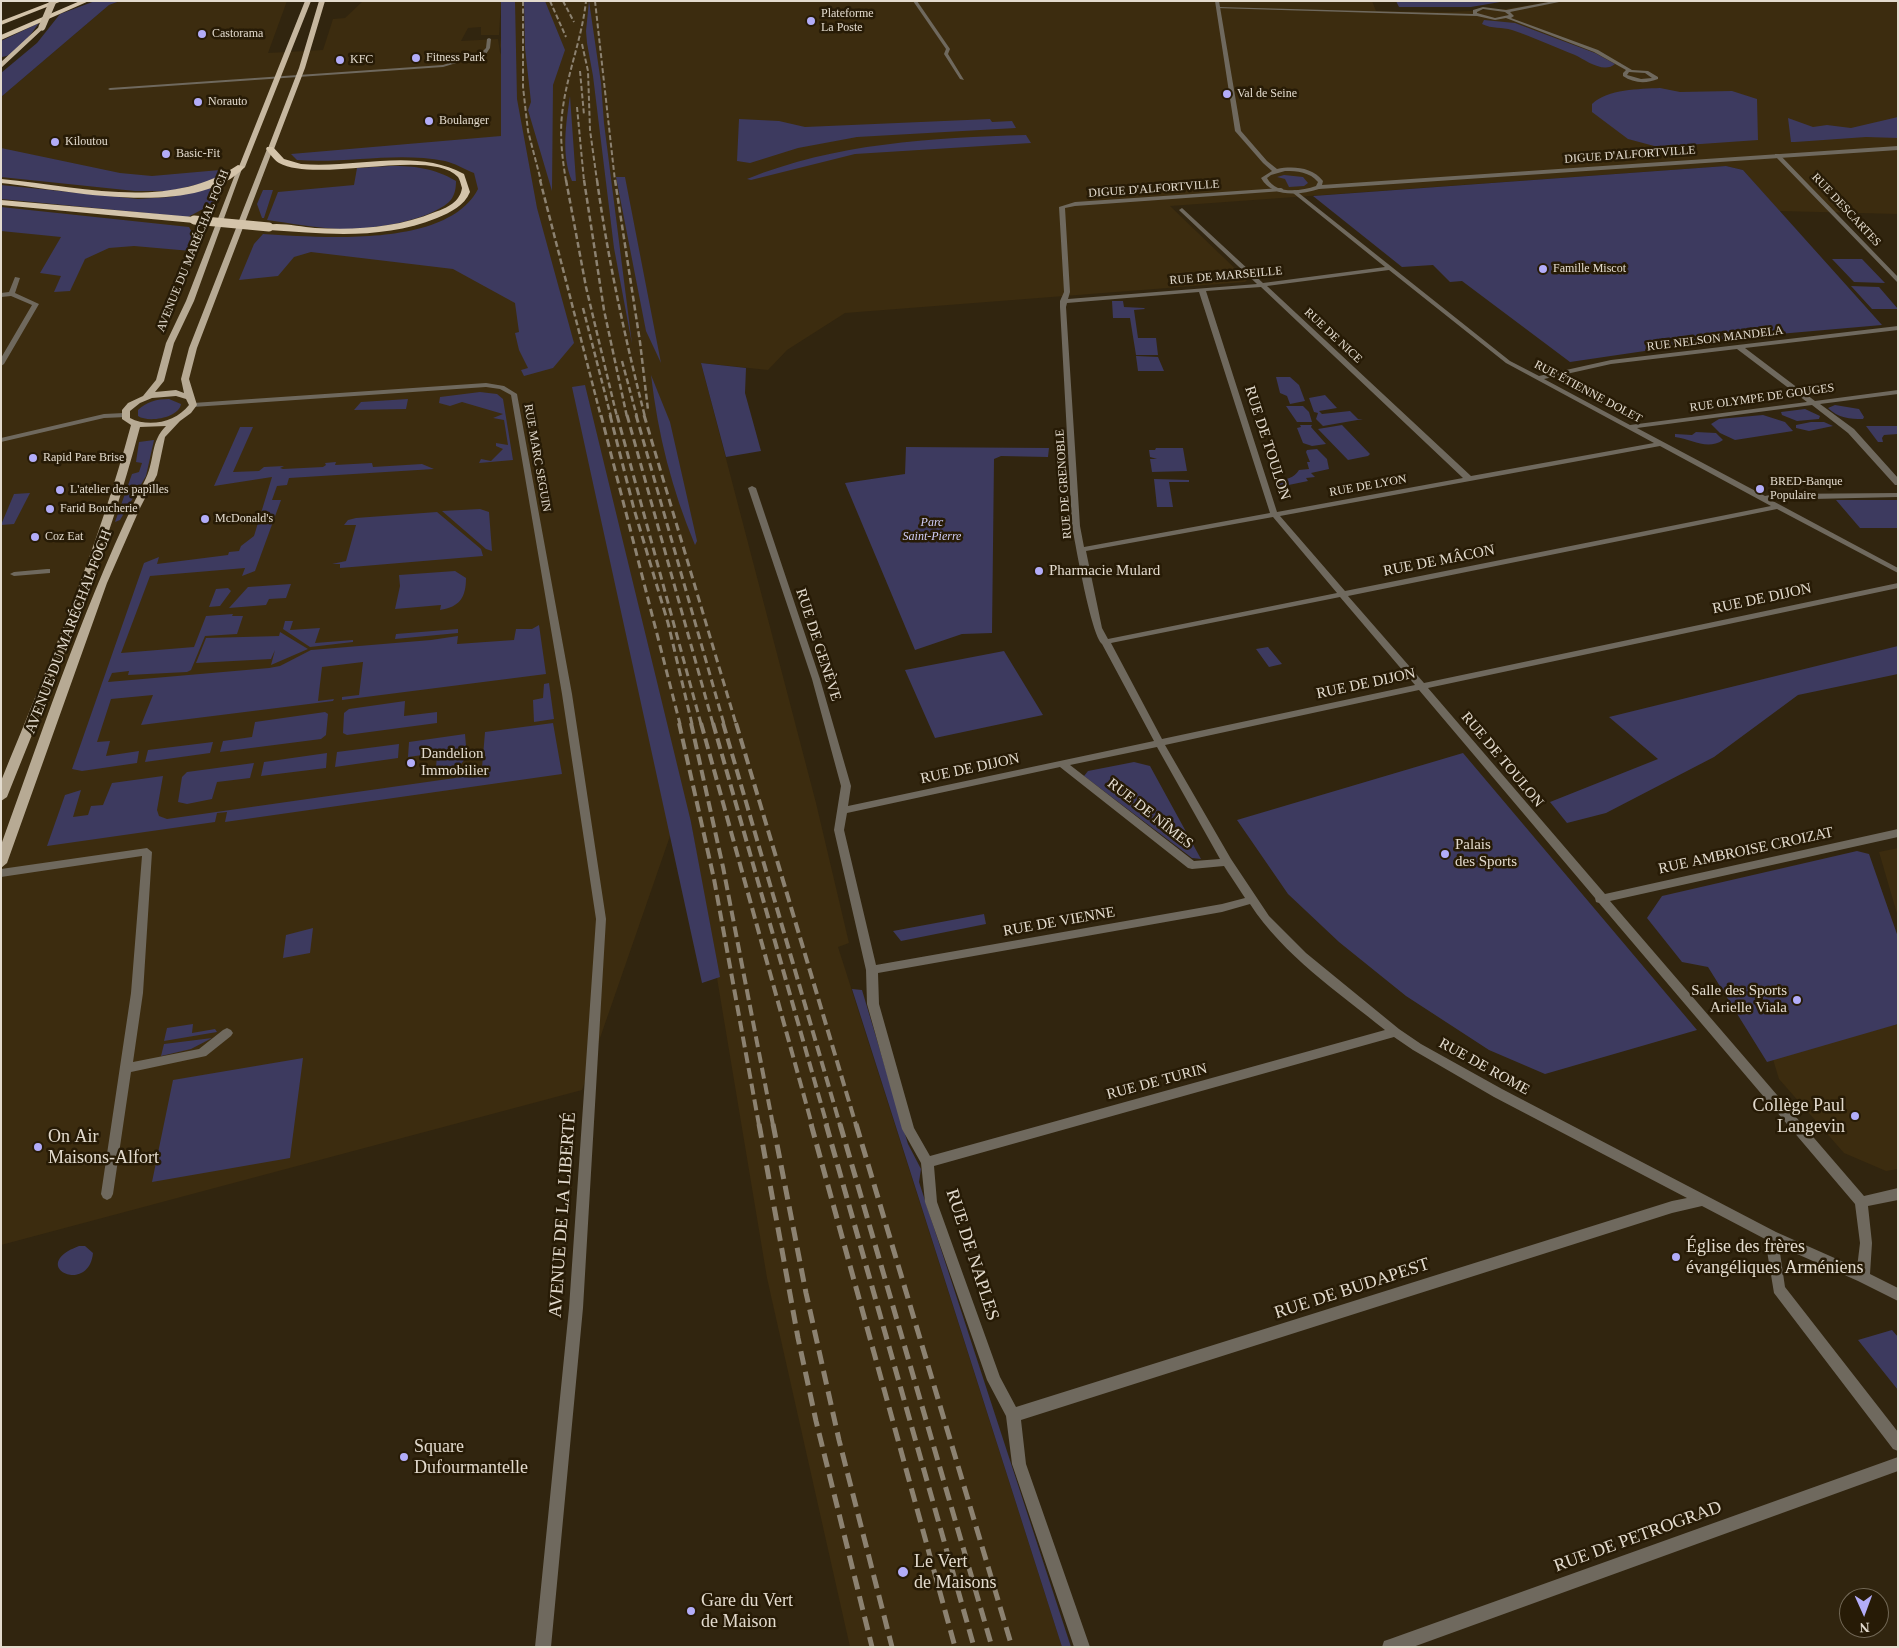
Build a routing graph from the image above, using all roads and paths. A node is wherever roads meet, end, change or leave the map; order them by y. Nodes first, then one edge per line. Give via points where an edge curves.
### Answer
1 (53, 1) edge
2 (59, 1) edge
3 (82, 1) edge
4 (86, 1) edge
5 (308, 1) edge
6 (322, 1) edge
7 (915, 1) edge
8 (1217, 1) edge
9 (1562, 1) edge
10 (28, 4) dead end
11 (1218, 8) junction
12 (1507, 11) junction
13 (1475, 14) junction
14 (1, 17) edge
15 (1508, 18) junction
16 (1, 23) edge
17 (1, 33) edge
18 (1, 38) edge
19 (489, 38) dead end
20 (1, 66) edge
21 (1632, 71) junction
22 (299, 76) junction
23 (277, 78) junction
24 (962, 79) dead end
25 (110, 89) dead end
26 (1898, 148) edge
27 (270, 149) junction
28 (1777, 155) junction
29 (241, 167) junction
30 (1276, 171) junction
31 (1318, 177) junction
32 (1, 181) edge
33 (1267, 184) junction
34 (1363, 184) junction
35 (1318, 187) junction
36 (1281, 190) junction
37 (1247, 192) junction
38 (1295, 192) junction
39 (1, 202) edge
40 (1062, 208) joint
41 (1182, 210) dead end
42 (1389, 268) junction
43 (17, 278) dead end
44 (1898, 281) edge
45 (1262, 286) junction
46 (1202, 290) junction
47 (12, 294) junction
48 (1, 295) edge
49 (1063, 301) junction
50 (1898, 328) edge
51 (1739, 347) junction
52 (1, 364) edge
53 (1537, 378) junction
54 (1898, 392) edge
55 (146, 397) junction
56 (192, 401) junction
57 (1812, 402) junction
58 (124, 415) junction
59 (177, 418) junction
60 (136, 424) junction
61 (1628, 427) junction
62 (2, 439) edge
63 (1660, 444) junction
64 (1469, 479) junction
65 (1898, 483) edge
66 (752, 488) dead end
67 (1898, 495) edge
68 (1764, 499) junction
69 (1778, 507) junction
70 (1274, 514) junction
71 (1080, 550) junction
72 (47, 571) dead end
73 (1898, 571) edge
74 (14, 574) dead end
75 (1898, 585) edge
76 (1343, 595) junction
77 (1104, 642) junction
78 (1420, 687) junction
79 (1160, 744) junction
80 (1062, 764) junction
81 (579, 786) joint
82 (1, 797) edge
83 (840, 811) junction
84 (1898, 833) edge
85 (1227, 862) junction
86 (1, 863) edge
87 (1, 873) edge
88 (1600, 899) junction
89 (1250, 900) junction
90 (872, 970) junction
91 (1395, 1032) junction
92 (227, 1033) dead end
93 (126, 1068) junction
94 (927, 1162) junction
95 (106, 1194) dead end
96 (1898, 1194) edge
97 (1704, 1200) junction
98 (1861, 1202) junction
99 (1770, 1236) junction
100 (1863, 1276) junction
101 (1898, 1295) edge
102 (1013, 1415) junction
103 (1898, 1444) edge
104 (1898, 1464) edge
105 (543, 1647) edge
106 (1082, 1647) edge
107 (1390, 1647) edge

1 - 20 highway, bridge via 42,27
2 - 16 highway
3 - 17 highway
4 - 18 highway
5 - 23 highway, AVENUE DU MARÉCHAL FOCH
6 - 22 highway
7 - 24 street via 948,49 946,54
8 - 11 street
9 - 12 street
10 - 14 highway
11 - 13 street
11 - 30 street via 1238,131
12 - 13 street via 1488,8
12 - 15 street via 1512,14
13 - 15 street via 1488,19
15 - 21 street via 1596,51
19 - 22 street via 484,52 445,65
21 - 21 street via 1624,75 1640,80 1656,78 1650,73
22 - 23 street
22 - 27 highway
23 - 25 street
23 - 29 highway, AVENUE DU MARÉCHAL FOCH
26 - 28 street, DIGUE D'ALFORTVILLE
27 - 39 highway, bridge via 283,162 302,166 431,164 451,170 463,178 466,187 463,197 450,209 411,225 353,233
27 - 56 main road via 193,348 185,379
28 - 34 street, DIGUE D'ALFORTVILLE
28 - 44 street, RUE DESCARTES
29 - 32 highway via 210,185 146,194
29 - 55 main road, AVENUE DU MARÉCHAL FOCH via 190,301 170,343 160,381
30 - 31 street, DIGUE D'ALFORTVILLE via 1299,171
30 - 33 street via 1266,175
31 - 34 street, DIGUE D'ALFORTVILLE
31 - 35 street via 1321,182
33 - 36 street
33 - 37 street, DIGUE D'ALFORTVILLE
34 - 35 street, DIGUE D'ALFORTVILLE
35 - 38 street, DIGUE D'ALFORTVILLE
36 - 37 street, DIGUE D'ALFORTVILLE
36 - 38 street
37 - 40 street, DIGUE D'ALFORTVILLE via 1075,204
38 - 42 street, RUE ÉTIENNE DOLET
40 - 49 street, RUE DE GRENOBLE via 1067,292
41 - 45 street, RUE DE NICE
42 - 45 street, RUE DE MARSEILLE
42 - 53 street, RUE ÉTIENNE DOLET via 1508,362
43 - 47 street
45 - 46 street, RUE DE MARSEILLE
45 - 64 street, RUE DE NICE
46 - 49 street, RUE DE MARSEILLE
46 - 70 street, RUE DE TOULON
47 - 48 street
47 - 52 street via 36,304
49 - 71 street, RUE DE GRENOBLE
50 - 51 street, RUE NELSON MANDELA
51 - 53 street, RUE NELSON MANDELA via 1611,362
51 - 57 street
53 - 61 street, RUE ÉTIENNE DOLET
54 - 57 street, RUE OLYMPE DE GOUGES
55 - 56 main road via 176,393
55 - 58 main road via 130,406
56 - 59 main road via 191,410
56 - 81 street, RUE MARC SEGUIN via 486,385 502,387 514,394 567,694
57 - 61 street, RUE OLYMPE DE GOUGES
57 - 65 street via 1851,432
58 - 60 main road
58 - 62 street via 104,416
59 - 60 main road via 156,424
59 - 86 main road, AVENUE DU MARÉCHAL FOCH via 161,436 152,475 102,583
60 - 82 main road, AVENUE DU MARÉCHAL FOCH via 94,565
61 - 63 street, RUE ÉTIENNE DOLET
63 - 64 street, RUE DE LYON
63 - 68 street, RUE ÉTIENNE DOLET
64 - 70 street, RUE DE LYON
66 - 83 street, RUE DE GENÈVE via 816,679 846,786
67 - 68 street via 1775,496
68 - 69 street, RUE ÉTIENNE DOLET
69 - 73 street, RUE ÉTIENNE DOLET
69 - 76 street, RUE DE MÂCON
70 - 71 street, RUE DE LYON
70 - 76 street, RUE DE TOULON
71 - 77 street, RUE DE GRENOBLE
72 - 74 street
75 - 78 street, RUE DE DIJON
76 - 77 street, RUE DE MÂCON
76 - 78 street, RUE DE TOULON
77 - 79 street, RUE DE GRENOBLE
78 - 79 street, RUE DE DIJON
78 - 88 street, RUE DE TOULON
79 - 80 street, RUE DE DIJON
79 - 85 street, RUE DE ROME
80 - 83 street, RUE DE DIJON
80 - 85 street, RUE DE NÎMES via 1192,865
81 - 105 street, AVENUE DE LA LIBERTÉ via 588,828 600,929 576,1308
83 - 90 street, RUE DE NAPLES via 839,830
84 - 88 street, RUE AMBROISE CROIZAT
85 - 89 street, RUE DE ROME
87 - 93 street via 147,852 137,993
88 - 98 street, RUE DE TOULON
89 - 90 street, RUE DE VIENNE via 1222,908
89 - 91 street, RUE DE ROME via 1302,956
90 - 94 street, RUE DE NAPLES via 873,1004 908,1129
91 - 94 street, RUE DE TURIN
91 - 97 street, RUE DE ROME via 1498,1093
92 - 93 street via 202,1053
93 - 95 street
94 - 102 street, RUE DE NAPLES via 931,1202 994,1380
96 - 98 street
97 - 99 street, RUE DE ROME
97 - 102 street, RUE DE BUDAPEST via 1672,1207
98 - 100 street via 1866,1243
99 - 100 street, RUE DE ROME
99 - 103 street via 1779,1289
100 - 101 street, RUE DE ROME
102 - 106 street, RUE DE NAPLES via 1019,1464
104 - 107 street, RUE DE PETROGRAD

